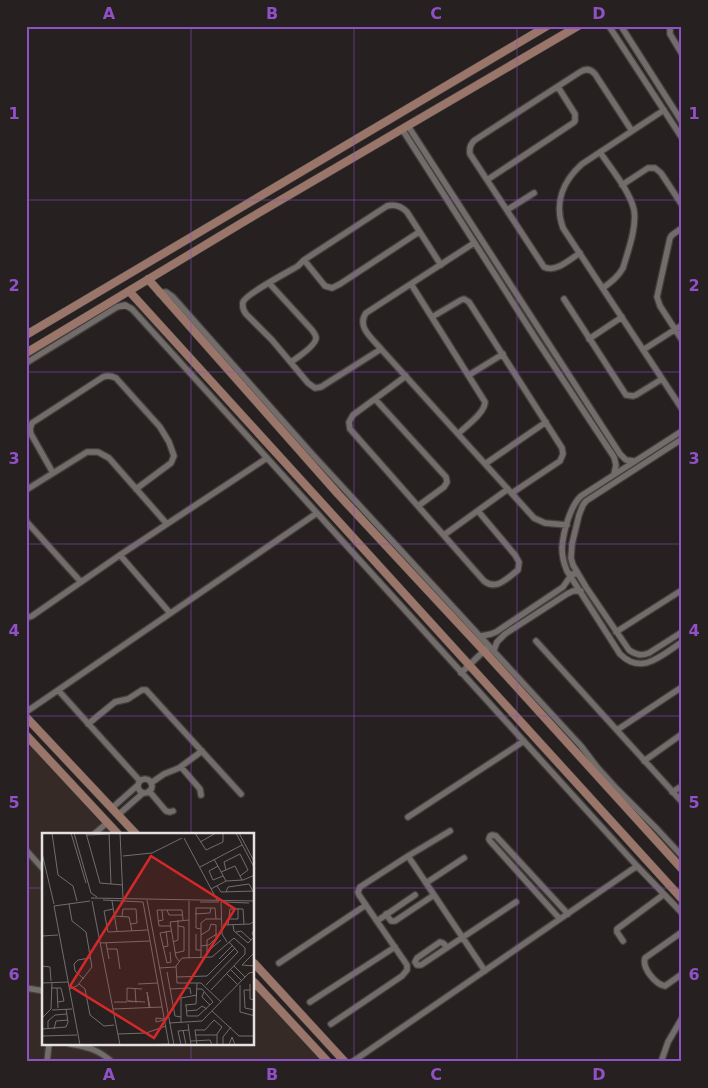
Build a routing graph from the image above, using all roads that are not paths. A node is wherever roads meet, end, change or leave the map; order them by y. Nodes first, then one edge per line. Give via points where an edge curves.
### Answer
1 (578, 26) edge
2 (609, 26) edge
3 (621, 26) edge
4 (670, 26) edge
5 (546, 27) edge
6 (682, 54) edge
7 (558, 87) junction
8 (664, 110) junction
9 (682, 122) edge
10 (405, 128) junction
11 (679, 129) edge
12 (632, 131) junction
13 (682, 138) edge
14 (600, 152) junction
15 (487, 180) junction
16 (622, 185) junction
17 (534, 192) dead end
18 (682, 205) edge
19 (238, 209) junction
20 (507, 210) junction
21 (220, 220) junction
22 (245, 221) junction
23 (682, 228) edge
24 (228, 232) junction
25 (419, 232) junction
26 (474, 243) junction
27 (580, 253) junction
28 (304, 260) junction
29 (441, 264) junction
30 (148, 280) junction
31 (269, 283) junction
32 (411, 284) junction
33 (603, 288) junction
34 (129, 291) junction
35 (564, 299) dead end
36 (140, 303) junction
37 (132, 309) junction
38 (432, 317) junction
39 (622, 318) junction
40 (682, 325) edge
41 (675, 329) junction
42 (26, 335) edge
43 (589, 339) junction
44 (682, 340) edge
45 (381, 349) junction
46 (643, 350) junction
47 (26, 353) edge
48 (502, 354) junction
49 (291, 362) junction
50 (26, 363) edge
51 (469, 375) junction
52 (406, 376) junction
53 (662, 379) junction
54 (375, 399) junction
55 (682, 409) edge
56 (546, 422) junction
57 (682, 431) edge
58 (458, 434) junction
59 (682, 439) edge
60 (267, 458) junction
61 (634, 461) junction
62 (485, 464) junction
63 (53, 473) junction
64 (614, 474) junction
65 (136, 489) junction
66 (26, 490) edge
67 (510, 491) junction
68 (418, 506) junction
69 (478, 511) junction
70 (317, 513) junction
71 (26, 521) edge
72 (167, 524) junction
73 (567, 524) junction
74 (444, 535) junction
75 (120, 555) junction
76 (578, 574) junction
77 (570, 576) junction
78 (81, 582) junction
79 (586, 587) junction
80 (682, 590) edge
81 (580, 591) junction
82 (170, 613) junction
83 (26, 618) edge
84 (616, 632) junction
85 (682, 632) edge
86 (478, 639) junction
87 (536, 641) dead end
88 (682, 642) edge
89 (489, 649) junction
90 (469, 665) junction
91 (461, 673) junction
92 (682, 687) edge
93 (58, 690) junction
94 (26, 712) edge
95 (26, 717) edge
96 (88, 724) junction
97 (617, 730) junction
98 (682, 734) edge
99 (26, 735) edge
100 (524, 741) junction
101 (202, 751) junction
102 (644, 761) junction
103 (181, 767) junction
104 (139, 783) junction
105 (151, 783) junction
106 (682, 786) edge
107 (146, 792) junction
108 (672, 792) junction
109 (241, 794) dead end
110 (201, 795) dead end
111 (682, 802) edge
112 (115, 811) junction
113 (174, 811) dead end
114 (408, 817) dead end
115 (107, 823) junction
116 (450, 832) dead end
117 (95, 833) edge
118 (117, 833) edge
119 (135, 833) edge
120 (26, 850) edge
121 (408, 856) junction
122 (682, 856) edge
123 (464, 858) dead end
124 (637, 866) junction
125 (42, 868) edge
126 (682, 869) edge
127 (537, 880) junction
128 (426, 883) junction
129 (530, 886) junction
130 (664, 894) junction
131 (434, 895) junction
132 (682, 899) edge
133 (516, 902) dead end
134 (366, 905) junction
135 (418, 905) junction
136 (682, 913) edge
137 (386, 914) junction
138 (568, 914) junction
139 (560, 919) junction
140 (377, 921) junction
141 (682, 932) edge
142 (462, 937) junction
143 (623, 942) dead end
144 (395, 947) junction
145 (447, 947) junction
146 (279, 963) dead end
147 (255, 964) edge
148 (485, 971) junction
149 (682, 974) edge
150 (255, 983) edge
151 (26, 988) edge
152 (278, 989) junction
153 (42, 991) edge
154 (268, 998) junction
155 (286, 998) junction
156 (310, 1002) dead end
157 (276, 1006) junction
158 (682, 1018) edge
159 (331, 1024) dead end
160 (50, 1046) edge
161 (78, 1046) edge
162 (46, 1062) edge
163 (112, 1062) edge
164 (328, 1062) edge
165 (345, 1062) edge
166 (352, 1062) edge
167 (661, 1062) edge

1 - 10 street
2 - 8 street
3 - 9 street
4 - 6 street via 670,34
5 - 19 street
7 - 12 street via 583,70 593,71
7 - 15 street via 576,114 573,123
7 - 15 street via 472,142 470,154
8 - 11 street
8 - 12 street
10 - 22 street
10 - 26 street
10 - 61 street via 620,454 626,460
11 - 13 street
12 - 14 street
14 - 16 street
14 - 27 street via 568,179 561,197 563,228
15 - 20 street
16 - 18 street via 648,168 655,168
16 - 33 street via 632,202 634,227 620,274
17 - 20 street
19 - 21 street
19 - 22 street via 239,217
20 - 27 street via 544,267 556,268
21 - 24 street via 226,224
21 - 42 street
22 - 24 street
23 - 41 street via 670,238 657,297
24 - 30 street
25 - 28 street via 402,208 387,206
25 - 28 street via 332,288 325,286
25 - 29 street
26 - 29 street
26 - 64 street via 614,457
27 - 33 street
28 - 31 street
29 - 32 street
30 - 34 street
30 - 86 street via 338,494
31 - 49 street via 316,336 313,345
31 - 49 street via 244,300 243,310
32 - 38 street
32 - 45 street via 364,315 365,330
33 - 39 street
34 - 36 street
34 - 47 street
35 - 43 street
36 - 37 street
36 - 90 street
37 - 50 street via 125,305 117,308
37 - 60 street
38 - 48 street via 466,300
38 - 51 street
39 - 43 street
39 - 46 street
40 - 41 street
41 - 44 street
41 - 46 street
43 - 53 street via 626,395 636,395
45 - 49 street via 318,388 312,386
45 - 52 street
46 - 53 street
48 - 51 street
48 - 56 street
51 - 58 street via 486,405
52 - 54 street
52 - 58 street
53 - 55 street
54 - 68 street via 351,417 350,429
54 - 68 street via 446,477 446,485
56 - 62 street
56 - 67 street via 562,448 562,458
57 - 61 street
58 - 62 street
59 - 76 street via 590,497 583,505 570,551
60 - 70 street
60 - 72 street
61 - 64 street
62 - 67 street
63 - 65 street via 87,452 98,452 109,458
63 - 65 street via 31,434 32,422 103,377 112,376 160,427 174,456 172,463
63 - 66 street
64 - 73 street via 577,499
65 - 72 street
67 - 69 street
67 - 73 street via 537,520
68 - 74 street
69 - 74 street
69 - 74 street via 519,562 518,570 499,584 491,585 484,581
70 - 82 street
70 - 91 street
71 - 78 street
72 - 75 street
73 - 77 street via 562,553
75 - 78 street
75 - 82 street
76 - 77 street
76 - 79 street
77 - 81 street
77 - 86 street via 561,588 496,632
78 - 83 street
79 - 81 street
79 - 84 street
80 - 84 street
81 - 88 street via 620,654 631,663 650,663
81 - 89 street via 567,594 505,634
82 - 93 street
84 - 85 street via 633,654 644,655
86 - 89 street
87 - 97 street
89 - 90 street
89 - 122 street
89 - 126 street
90 - 91 street
90 - 132 street
91 - 100 street
92 - 97 street
93 - 94 street
93 - 96 street
95 - 112 street
96 - 101 street via 115,702 145,690
96 - 104 street
97 - 102 street
98 - 102 street
99 - 115 street
100 - 114 street
100 - 124 street
101 - 103 street
101 - 109 street
102 - 108 street
103 - 105 street
103 - 110 street via 200,789
104 - 105 street via 146,779
104 - 107 street via 140,791
104 - 112 street
105 - 107 street
106 - 108 street
107 - 112 street
107 - 113 street via 167,812
108 - 111 street
112 - 119 street
115 - 117 street
115 - 118 street
116 - 121 street
120 - 125 street
121 - 128 street
121 - 134 street via 360,887 358,892
123 - 128 street
124 - 130 street
124 - 138 street
127 - 129 street
127 - 129 street via 496,836 490,836 490,841
127 - 138 street
128 - 131 street
129 - 139 street
130 - 136 street
130 - 143 street via 617,929
131 - 135 street
131 - 142 street
133 - 142 street
134 - 140 street
134 - 146 street
135 - 137 street via 395,921
135 - 137 street via 413,896
137 - 140 street
138 - 139 street
139 - 148 street
140 - 144 street
141 - 149 street via 645,958 644,962 660,985 665,986
142 - 145 street
142 - 148 street
144 - 156 street
144 - 159 street via 407,965 405,973
145 - 145 street via 421,965 415,962 440,942
147 - 152 street
148 - 166 street
150 - 154 street
151 - 153 street
152 - 154 street via 274,996
152 - 155 street
154 - 157 street
155 - 157 street
155 - 165 street
157 - 164 street
158 - 167 street
160 - 162 street
161 - 163 street via 95,1050

